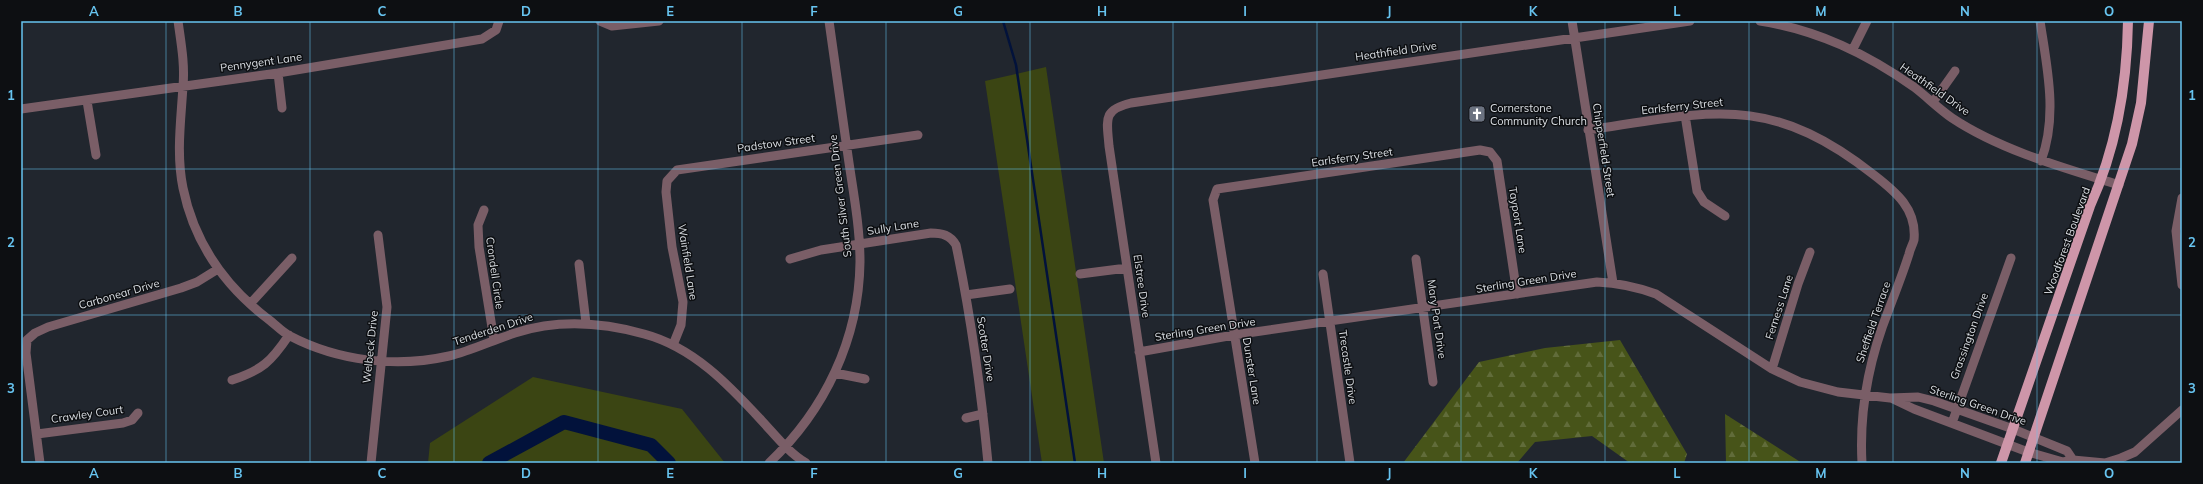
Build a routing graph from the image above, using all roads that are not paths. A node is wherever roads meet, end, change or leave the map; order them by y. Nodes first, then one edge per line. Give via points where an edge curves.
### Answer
1 (178, 21) edge
2 (600, 21) edge
3 (659, 21) edge
4 (828, 21) edge
5 (1572, 21) edge
6 (1690, 21) edge
7 (1764, 21) edge
8 (1866, 21) edge
9 (2040, 21) edge
10 (2128, 21) edge
11 (2149, 21) edge
12 (498, 23) edge
13 (1574, 38) junction
14 (1853, 49) junction
15 (1955, 71) dead end
16 (278, 73) junction
17 (183, 85) junction
18 (87, 101) junction
19 (1933, 102) junction
20 (282, 108) dead end
21 (21, 109) edge
22 (1109, 114) joint
23 (1685, 115) junction
24 (1588, 130) junction
25 (918, 135) dead end
26 (847, 144) junction
27 (1490, 152) joint
28 (96, 155) dead end
29 (2041, 161) junction
30 (2102, 180) junction
31 (667, 181) joint
32 (2119, 186) junction
33 (1217, 189) joint
34 (2182, 198) edge
35 (484, 210) dead end
36 (1912, 215) joint
37 (1725, 216) dead end
38 (378, 234) dead end
39 (952, 240) joint
40 (860, 245) junction
41 (1810, 252) dead end
42 (292, 258) dead end
43 (2011, 258) dead end
44 (790, 259) dead end
45 (1416, 259) dead end
46 (579, 264) dead end
47 (1127, 268) junction
48 (218, 269) junction
49 (1080, 274) dead end
50 (1323, 274) dead end
51 (1613, 283) junction
52 (2182, 285) edge
53 (1010, 289) dead end
54 (1517, 294) junction
55 (966, 295) junction
56 (250, 304) junction
57 (1423, 308) junction
58 (1329, 322) junction
59 (586, 323) junction
60 (289, 335) junction
61 (1234, 335) junction
62 (494, 340) junction
63 (673, 346) junction
64 (1139, 352) junction
65 (381, 361) junction
66 (1772, 369) junction
67 (835, 373) junction
68 (865, 379) dead end
69 (232, 380) dead end
70 (1434, 382) dead end
71 (1865, 395) junction
72 (1890, 398) junction
73 (1956, 409) junction
74 (2182, 410) edge
75 (138, 412) dead end
76 (984, 414) junction
77 (966, 418) dead end
78 (1952, 423) junction
79 (2012, 429) junction
80 (36, 434) junction
81 (2034, 437) junction
82 (2008, 444) junction
83 (786, 447) junction
84 (2028, 452) junction
85 (2073, 460) junction
86 (40, 463) edge
87 (371, 463) edge
88 (769, 463) edge
89 (806, 463) edge
90 (988, 463) edge
91 (1156, 463) edge
92 (1255, 463) edge
93 (1350, 463) edge
94 (1862, 463) edge
95 (2001, 463) edge
96 (2025, 463) edge

1 - 17 street, Tenderden Drive
2 - 3 street via 612,26
4 - 26 street, South Silver Green Drive
5 - 13 street, Chipperfield Street
6 - 13 street, Heathfield Drive
7 - 14 street, Heathfield Drive via 1810,32
8 - 14 street
9 - 29 street via 2049,84 2050,118
10 - 30 main road, Woodforest Boulevard via 2128,55 2120,114
11 - 32 main road via 2141,103
12 - 16 street, Pennygent Lane via 496,30 482,39
13 - 22 street, Heathfield Drive via 1131,103 1120,106
13 - 24 street, Chipperfield Street
14 - 19 street, Heathfield Drive
15 - 19 street
16 - 17 street, Pennygent Lane
16 - 20 street
17 - 18 street, Pennygent Lane
17 - 48 street, Tenderden Drive via 179,127 183,187 194,226
18 - 21 street, Pennygent Lane
18 - 28 street
19 - 29 street, Heathfield Drive via 1951,117 1972,129
22 - 47 street, Elstree Drive via 1106,121
23 - 24 street, Earlsferry Street
23 - 36 street, Earlsferry Street via 1722,112 1762,116 1799,128 1832,144 1872,173 1900,196
23 - 37 street via 1697,191 1704,202
24 - 51 street, Chipperfield Street
25 - 26 street, Padstow Street
26 - 31 street, Padstow Street via 677,170
26 - 40 street, South Silver Green Drive
27 - 33 street, Earlsferry Street via 1480,150
27 - 54 street, Tayport Lane via 1497,161
29 - 30 street, Heathfield Drive
30 - 32 street, Heathfield Drive
30 - 79 main road, Woodforest Boulevard via 2090,206
31 - 63 street, Wainfield Lane via 672,247 683,302 683,319
32 - 81 main road
33 - 61 street, Dunster Lane via 1213,200
34 - 52 street via 2176,231
35 - 62 street, Crondell Circle via 478,225 479,247
36 - 71 street, Sheffield Terrace via 1914,242 1869,368
38 - 65 street, Welbeck Drive via 387,307
39 - 40 street, Sully Lane via 944,234 937,233
39 - 55 street, Scotter Drive via 956,245
40 - 44 street, Sully Lane via 821,250
40 - 67 street, South Silver Green Drive via 855,317
41 - 66 street, Ferness Lane
42 - 56 street
43 - 73 street, Grassington Drive
45 - 57 street, Mary Port Drive
46 - 59 street
47 - 49 street
47 - 64 street, Elstree Drive
48 - 56 street, Tenderden Drive
48 - 80 street, Carbonear Drive via 181,288 48,327 27,340 26,353
50 - 58 street, Trecastle Drive
51 - 54 street, Sterling Green Drive via 1597,282
51 - 66 street, Sterling Green Drive via 1635,286 1656,294
53 - 55 street
54 - 57 street, Sterling Green Drive
55 - 76 street, Scotter Drive
56 - 60 street, Tenderden Drive
57 - 58 street, Sterling Green Drive
57 - 70 street, Mary Port Drive
58 - 61 street, Sterling Green Drive
58 - 93 street, Trecastle Drive
59 - 62 street, Tenderden Drive via 533,328
59 - 63 street, Tenderden Drive via 647,334
60 - 65 street, Tenderden Drive via 336,354
60 - 69 street via 265,366
61 - 64 street, Sterling Green Drive
61 - 92 street, Dunster Lane
62 - 65 street, Tenderden Drive via 430,360
63 - 83 street, Tenderden Drive via 718,376
64 - 91 street, Elstree Drive
65 - 87 street, Welbeck Drive
66 - 71 street, Sterling Green Drive via 1820,388
67 - 68 street
67 - 83 street, South Silver Green Drive via 814,413
71 - 72 street, Sterling Green Drive
71 - 94 street, Sheffield Terrace via 1861,420
72 - 73 street, Sterling Green Drive via 1918,397
72 - 78 street, Sterling Green Drive
73 - 78 street, Grassington Drive
73 - 79 street, Sterling Green Drive
74 - 85 street, Sterling Green Drive via 2135,452 2105,462
75 - 80 street, Crawley Court via 132,420 123,423
76 - 77 street
76 - 90 street, Scotter Drive
78 - 82 street, Sterling Green Drive
79 - 81 street, Sterling Green Drive
79 - 82 main road, Woodforest Boulevard
80 - 86 street
81 - 84 main road
81 - 85 street, Sterling Green Drive via 2067,451
82 - 84 street, Sterling Green Drive
82 - 95 main road, Woodforest Boulevard
83 - 88 street, South Silver Green Drive
83 - 89 street, Tenderden Drive
84 - 85 street, Sterling Green Drive via 2057,461
84 - 96 main road

